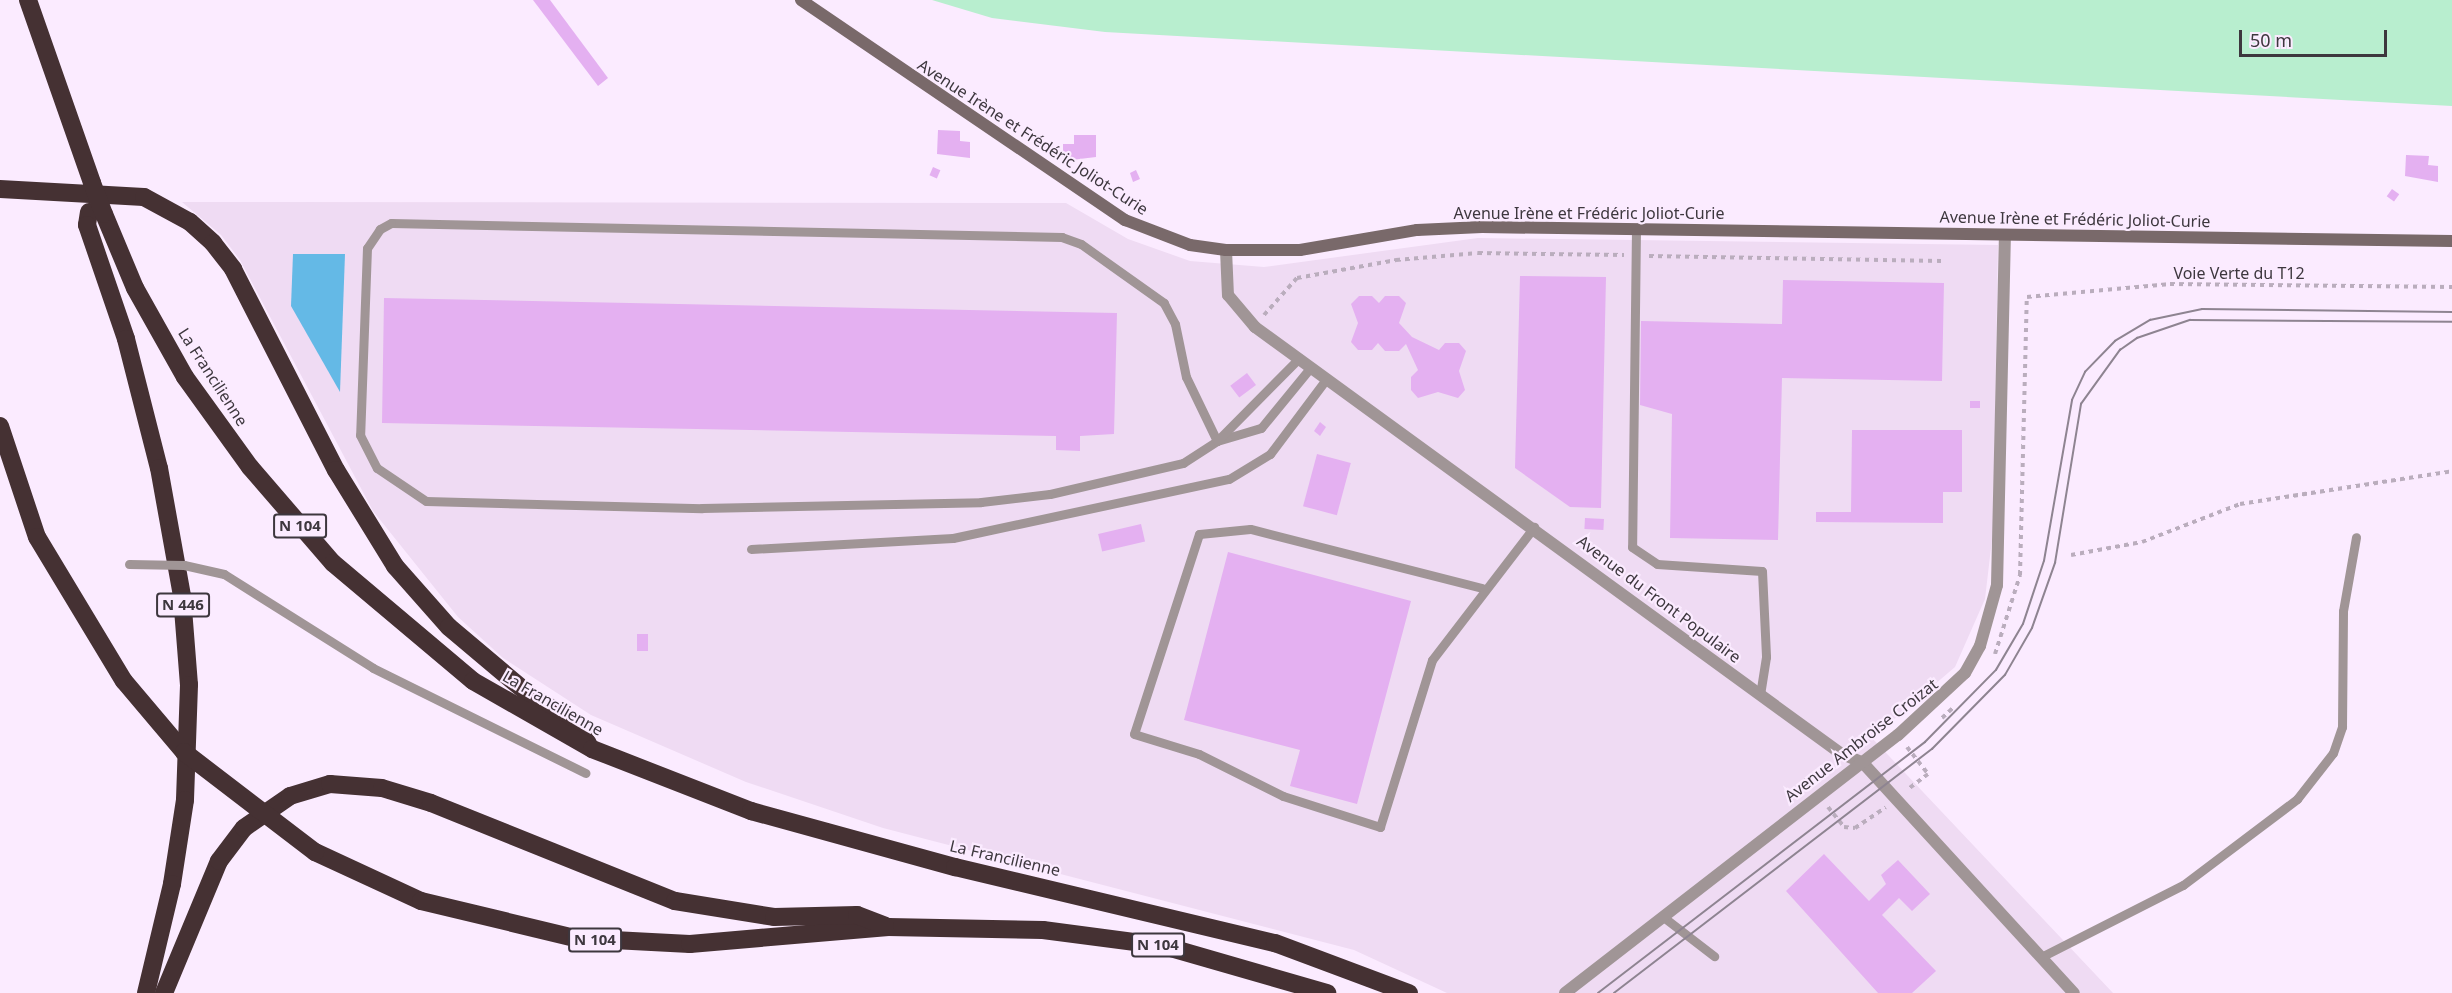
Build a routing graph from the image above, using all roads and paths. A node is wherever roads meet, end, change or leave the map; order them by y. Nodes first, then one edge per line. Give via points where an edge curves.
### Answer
1 (28, 0) edge
2 (801, 0) edge
3 (0, 189) edge
4 (96, 213) junction
5 (1636, 229) junction
6 (2005, 235) junction
7 (2452, 241) edge
8 (1226, 250) junction
9 (1635, 256) junction
10 (1942, 261) dead end
11 (2452, 288) edge
12 (2026, 297) dead end
13 (1261, 319) dead end
14 (1299, 358) junction
15 (1311, 367) junction
16 (1327, 378) junction
17 (0, 426) edge
18 (1217, 441) junction
19 (2452, 471) edge
20 (1534, 527) junction
21 (2356, 537) dead end
22 (751, 549) dead end
23 (2071, 555) dead end
24 (129, 564) dead end
25 (1482, 588) junction
26 (1760, 694) junction
27 (1904, 744) dead end
28 (592, 749) junction
29 (1863, 763) junction
30 (585, 773) dead end
31 (1905, 791) dead end
32 (1826, 805) dead end
33 (1888, 805) dead end
34 (1662, 916) junction
35 (888, 927) junction
36 (1714, 956) dead end
37 (2041, 957) junction
38 (146, 993) edge
39 (164, 993) edge
40 (1327, 993) edge
41 (1409, 993) edge
42 (1565, 993) edge
43 (2074, 993) edge

1 - 4 highway, La Francilienne / N 104, bridge via 92,183
2 - 8 main road, Avenue Irène et Frédéric Joliot-Curie via 1125,220 1180,242
3 - 28 highway via 144,197 190,222 213,243 233,269 336,470 395,566 449,627 531,696 571,720
4 - 28 highway, La Francilienne / N 104 via 185,377 250,467 326,555 380,607 473,681
4 - 38 highway, N 446 via 87,225 126,339 159,468 183,596 189,685 185,800 172,884
5 - 6 main road, Avenue Irène et Frédéric Joliot-Curie
5 - 8 main road, Avenue Irène et Frédéric Joliot-Curie via 1441,228 1300,250
5 - 9 lane
6 - 7 main road, Avenue Irène et Frédéric Joliot-Curie
6 - 29 street, Avenue Ambroise Croizat via 2001,538 1990,618 1980,646 1950,692
8 - 14 street, Avenue du Front Populaire via 1224,275 1237,311
9 - 10 path
9 - 13 path via 1478,253 1396,260 1297,278
9 - 26 lane via 1632,547 1657,564 1762,570 1766,657
11 - 12 path, Voie Verte du T12 via 2170,284
14 - 15 street, Avenue du Front Populaire
14 - 18 lane via 1287,375 1250,404
15 - 16 street, Avenue du Front Populaire
15 - 18 lane via 1262,428
16 - 20 street, Avenue du Front Populaire
16 - 22 lane via 1270,454 1229,479 953,538
17 - 35 highway, N 104, bridge via 37,537 124,681 184,752 315,852 421,901 575,938 690,944
18 - 18 lane via 1186,377 1175,324 1164,303 1081,244 1062,237 391,223 380,229 367,248 360,435 377,468 426,501 702,508 981,502 1140,477 1183,463
19 - 23 path via 2240,504 2142,542
20 - 25 lane
20 - 26 street, Avenue du Front Populaire
21 - 37 lane via 2343,611 2342,727 2333,753 2297,799 2183,885
24 - 30 lane, bridge via 184,565 224,574 373,668
25 - 25 lane via 1250,529 1199,534 1134,734 1199,754 1283,796 1380,827 1432,660
26 - 29 street, Avenue du Front Populaire via 1840,753
27 - 31 path via 1928,774
28 - 41 highway, La Francilienne / N 104 via 751,811 955,867 1275,943
29 - 34 street, Avenue Ambroise Croizat
29 - 37 street, Avenue du Front Populaire
32 - 33 path via 1844,827 1855,828
34 - 36 lane
34 - 42 street, Avenue Ambroise Croizat
35 - 39 highway via 857,915 774,917 675,901 431,803 382,788 330,784 290,795 244,828 219,861
35 - 40 highway, N 104 via 984,926 1109,936 1229,962
37 - 43 street, Avenue du Front Populaire

